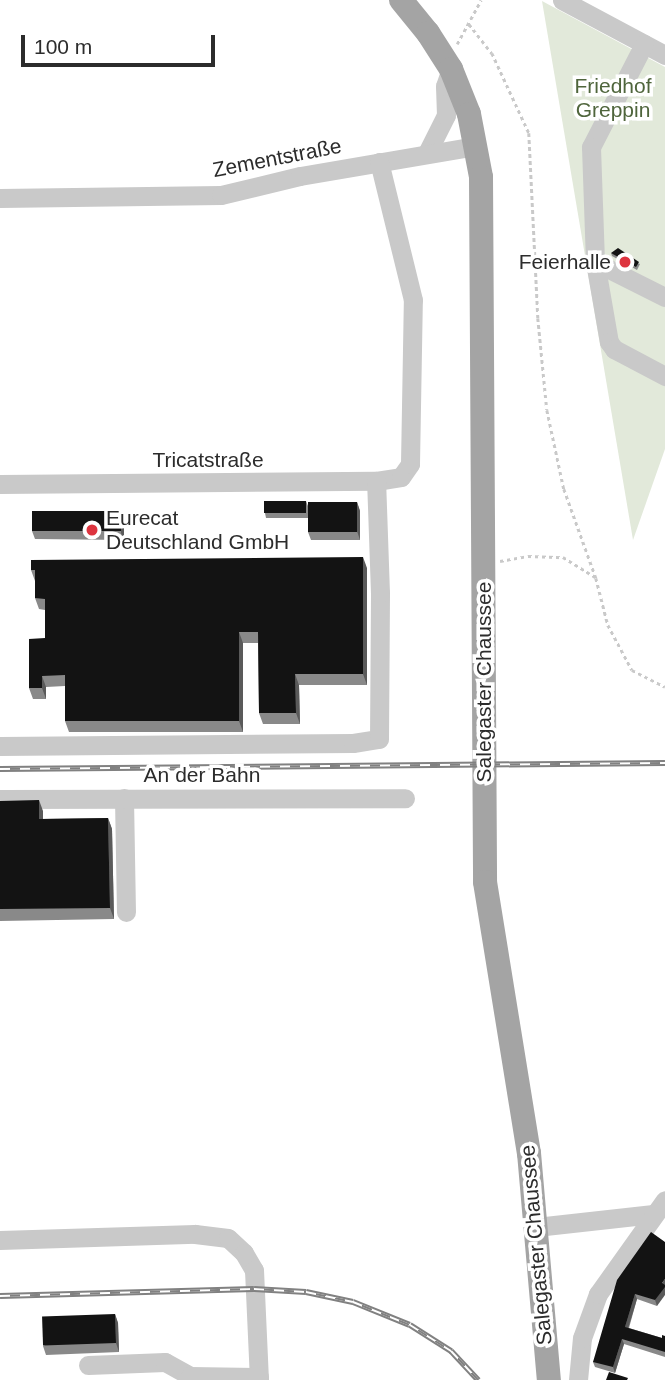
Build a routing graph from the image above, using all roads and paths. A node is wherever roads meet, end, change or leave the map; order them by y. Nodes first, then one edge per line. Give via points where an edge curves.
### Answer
1 (401, 0) edge
2 (481, 0) edge
3 (562, 0) edge
4 (469, 24) junction
5 (644, 44) junction
6 (665, 55) edge
7 (453, 60) junction
8 (476, 146) junction
9 (427, 153) junction
10 (379, 162) junction
11 (0, 198) edge
12 (595, 262) junction
13 (665, 298) edge
14 (665, 376) edge
15 (376, 481) junction
16 (0, 484) edge
17 (494, 564) dead end
18 (596, 578) junction
19 (665, 687) edge
20 (0, 746) edge
21 (124, 798) junction
22 (405, 798) dead end
23 (0, 799) edge
24 (126, 912) dead end
25 (659, 1207) edge
26 (599, 1221) junction
27 (536, 1227) junction
28 (0, 1240) edge
29 (621, 1259) junction
30 (88, 1365) dead end
31 (259, 1379) edge
32 (549, 1380) edge
33 (578, 1380) edge

1 - 7 main road, Salegaster Chaussee
2 - 4 path
3 - 5 street
4 - 7 path
4 - 18 path via 492,53 529,133 547,410 564,489
5 - 6 street
5 - 12 street via 591,147
7 - 8 main road, Salegaster Chaussee
7 - 9 street via 446,86 446,115
8 - 9 street, Zementstraße
8 - 27 main road, Salegaster Chaussee via 483,219 485,882 529,1153
9 - 10 street, Zementstraße
10 - 11 street, Zementstraße via 220,195
10 - 15 street, Tricatstraße via 413,300 410,464 401,477
12 - 13 street
12 - 14 street via 608,342
15 - 16 street, Tricatstraße
15 - 20 street via 379,739 353,743
17 - 18 path via 508,557 563,557
18 - 19 path via 608,625 632,670
21 - 22 street, An der Bahn
21 - 23 street, An der Bahn
21 - 24 street
25 - 26 street
25 - 29 street
26 - 27 street
26 - 29 street via 610,1233
27 - 32 main road, Salegaster Chaussee
28 - 31 street via 195,1234 228,1238 254,1270
29 - 33 street via 589,1316
30 - 31 street via 165,1362 190,1376

